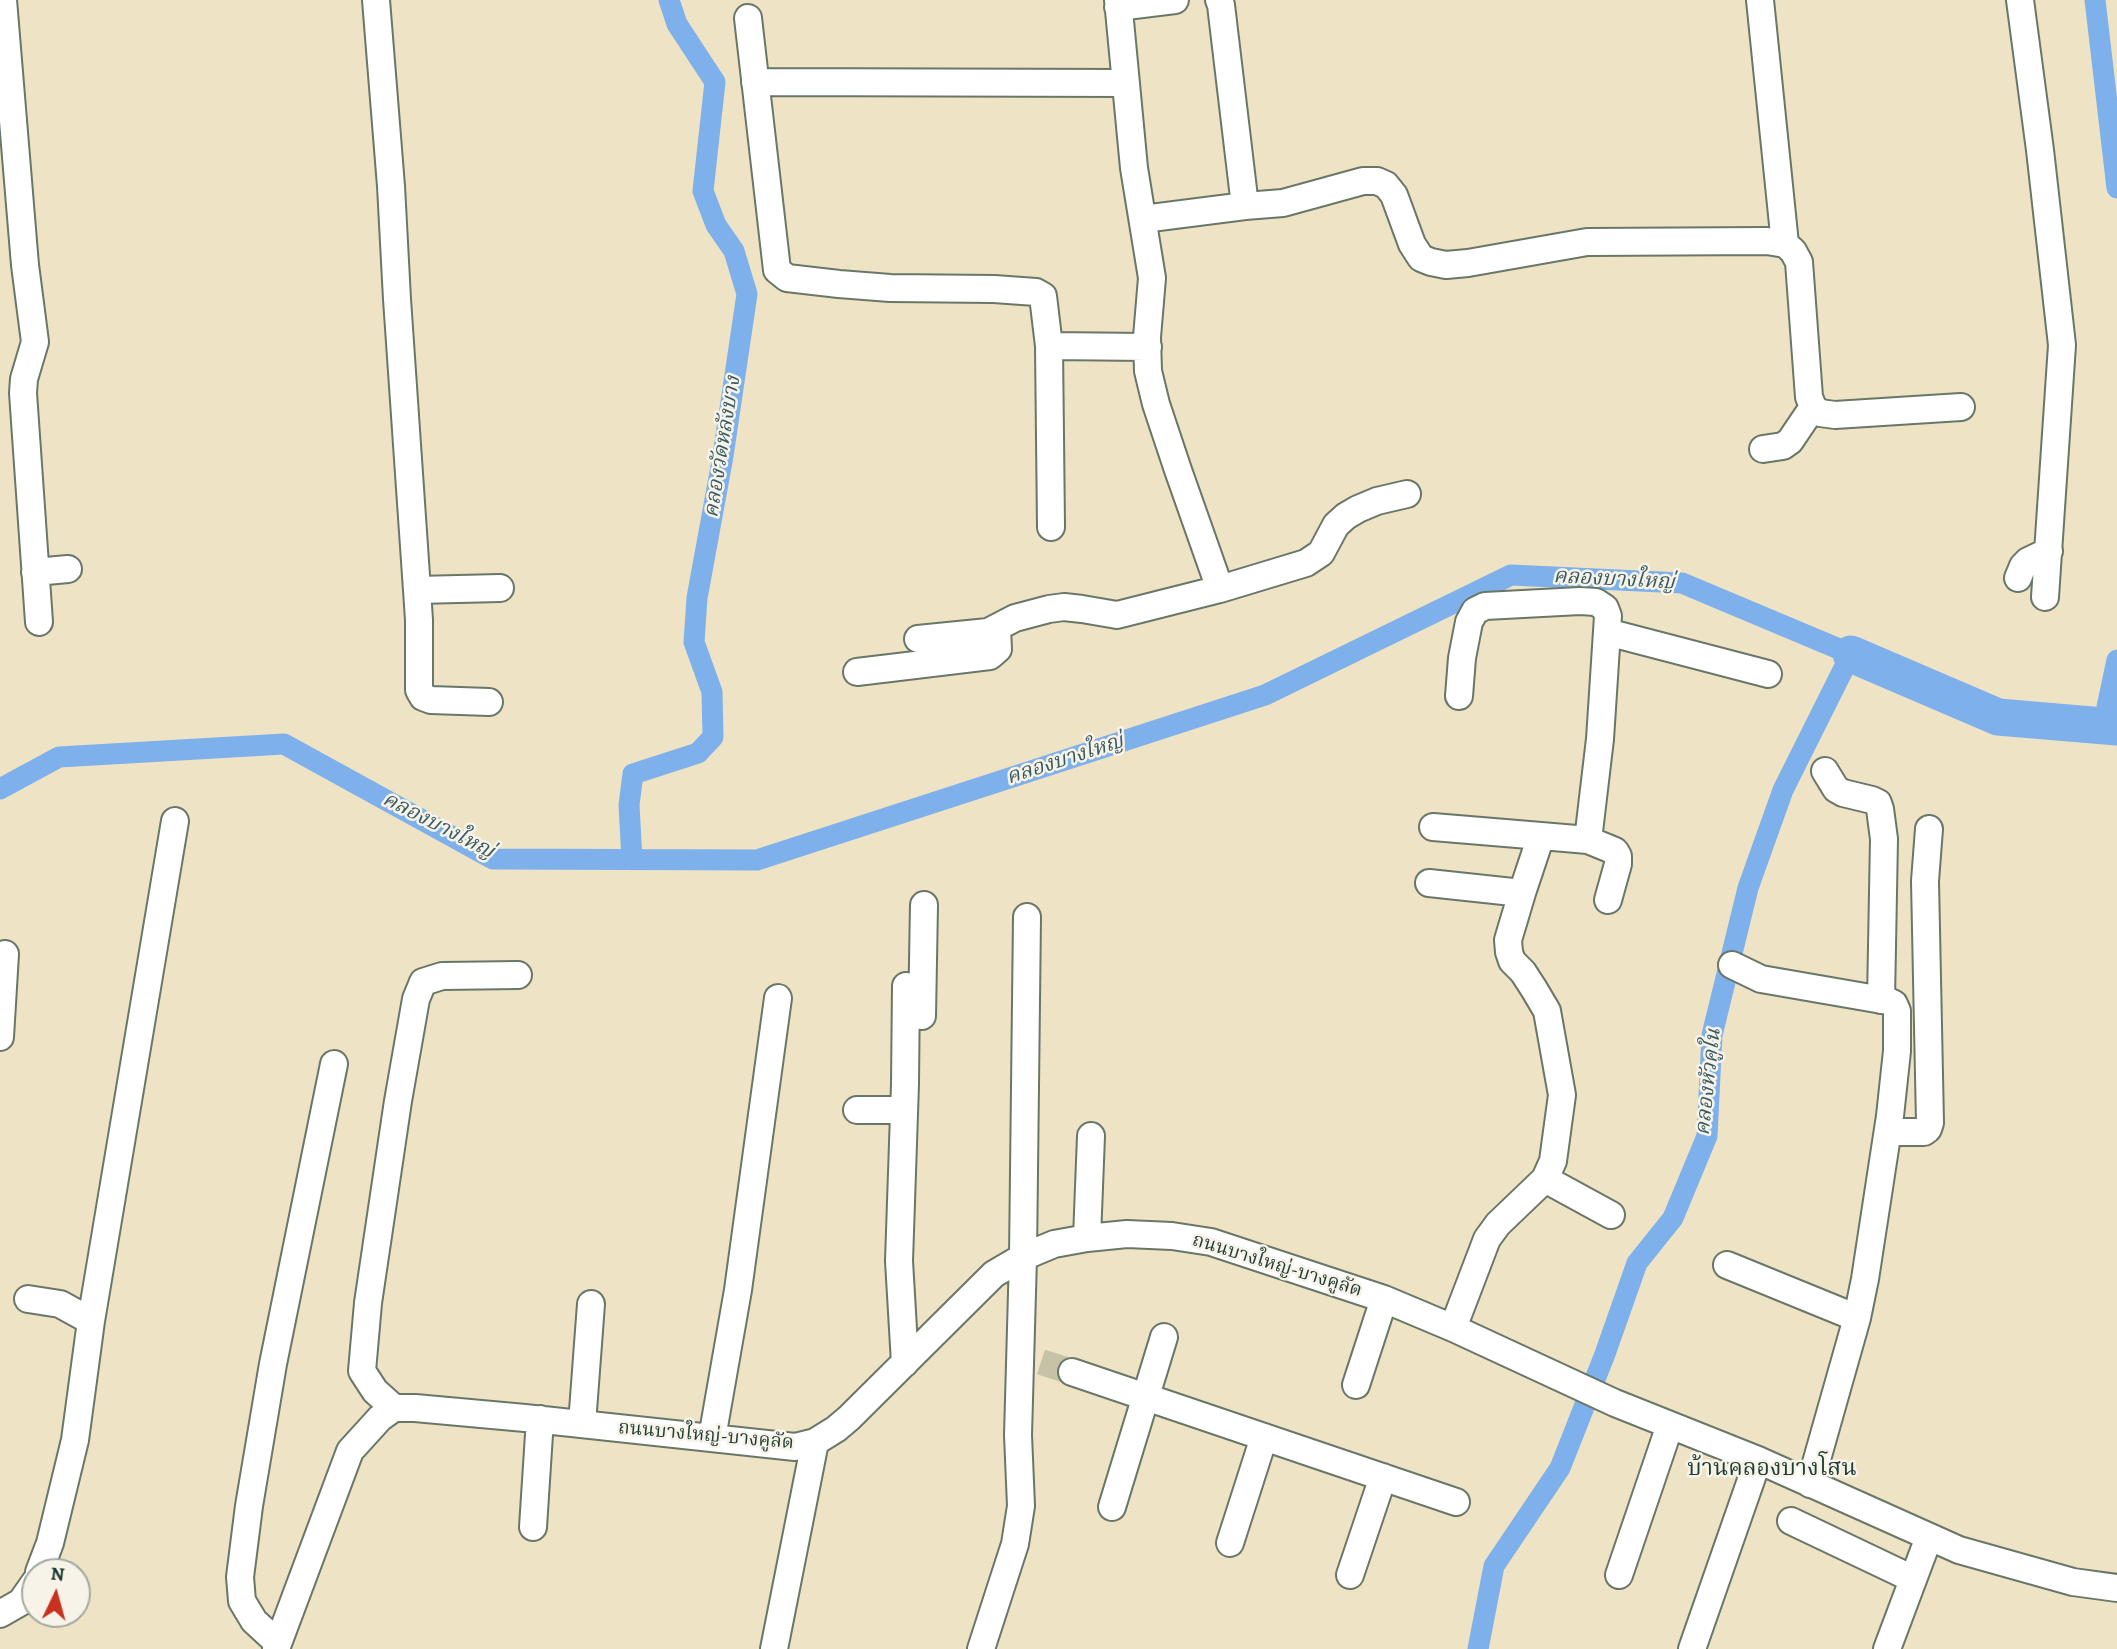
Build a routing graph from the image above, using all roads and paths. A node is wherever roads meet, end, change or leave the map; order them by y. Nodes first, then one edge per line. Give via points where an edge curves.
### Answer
1 (3, 0) edge
2 (376, 0) edge
3 (1175, 0) edge
4 (1219, 0) edge
5 (1760, 0) edge
6 (2020, 0) edge
7 (1118, 3) edge
8 (748, 18) dead end
9 (755, 82) junction
10 (1126, 83) junction
11 (1245, 206) junction
12 (1143, 219) junction
13 (1785, 244) junction
14 (1049, 345) junction
15 (1147, 347) junction
16 (1813, 407) junction
17 (1961, 407) dead end
18 (1763, 449) dead end
19 (1407, 494) dead end
20 (1051, 527) dead end
21 (2049, 551) junction
22 (68, 569) dead end
23 (35, 572) junction
24 (2018, 578) dead end
25 (500, 588) dead end
26 (1220, 589) junction
27 (417, 590) junction
28 (2045, 597) dead end
29 (38, 622) dead end
30 (997, 628) junction
31 (1607, 632) junction
32 (918, 639) dead end
33 (857, 672) dead end
34 (1768, 674) dead end
35 (1460, 696) dead end
36 (489, 702) dead end
37 (1825, 771) dead end
38 (175, 821) dead end
39 (1433, 827) dead end
40 (1929, 829) dead end
41 (1541, 836) junction
42 (1588, 840) junction
43 (1429, 883) dead end
44 (1522, 893) junction
45 (1608, 900) dead end
46 (924, 905) dead end
47 (1027, 917) dead end
48 (5, 954) dead end
49 (1732, 965) dead end
50 (518, 975) dead end
51 (906, 986) dead end
52 (778, 998) dead end
53 (1881, 999) junction
54 (0, 1037) edge
55 (334, 1064) dead end
56 (857, 1110) dead end
57 (904, 1110) junction
58 (1888, 1132) junction
59 (1091, 1136) dead end
60 (1545, 1179) junction
61 (902, 1181) junction
62 (1611, 1215) dead end
63 (1087, 1238) junction
64 (1023, 1257) junction
65 (1727, 1265) dead end
66 (28, 1299) dead end
67 (1384, 1299) junction
68 (591, 1304) dead end
69 (1857, 1318) junction
70 (91, 1321) junction
71 (1453, 1328) junction
72 (1164, 1337) dead end
73 (905, 1363) junction
74 (1072, 1372) tunnel mouth
75 (1356, 1385) dead end
76 (1145, 1397) junction
77 (394, 1408) junction
78 (532, 1419) junction
79 (582, 1424) junction
80 (1670, 1425) junction
81 (1264, 1437) junction
82 (712, 1438) junction
83 (815, 1441) junction
84 (1758, 1460) junction
85 (1383, 1477) junction
86 (518, 1478) dead end
87 (1810, 1484) junction
88 (1456, 1502) dead end
89 (1112, 1507) dead end
90 (1791, 1521) dead end
91 (533, 1527) dead end
92 (1928, 1537) junction
93 (1230, 1542) dead end
94 (44, 1558) edge
95 (1350, 1575) dead end
96 (1619, 1576) dead end
97 (1913, 1579) junction
98 (2117, 1588) edge
99 (21, 1602) edge
100 (0, 1614) edge
101 (277, 1646) edge
102 (774, 1649) edge
103 (981, 1649) edge
104 (1692, 1649) edge
105 (1887, 1649) edge

1 - 23 street via 24,265 35,342 23,393
2 - 27 street
3 - 7 street
4 - 11 street
5 - 13 street
6 - 21 street via 2062,345
7 - 10 street
8 - 9 street
9 - 10 street
9 - 14 street via 777,270 788,278 839,284 1036,292 1043,296
10 - 12 street
11 - 12 street
11 - 13 street via 1283,203 1377,181 1394,195 1421,258 1446,265 1587,242
12 - 15 street via 1152,278
13 - 16 street via 1799,262
14 - 15 street
14 - 20 street
15 - 26 street via 1156,404
16 - 17 street via 1835,415
16 - 18 street via 1790,441
19 - 26 street via 1377,501 1346,516 1321,553 1306,563
21 - 24 street via 2028,561
21 - 28 street
22 - 23 street
23 - 29 street
25 - 27 street
26 - 30 street via 1117,615 1049,609
27 - 36 street via 419,690 423,697
30 - 32 street
30 - 33 street via 998,649 989,656
31 - 34 street
31 - 35 street via 1608,616 1596,602 1485,606 1475,611 1469,622
31 - 42 street
37 - 53 street via 1836,789 1872,800 1880,809 1884,839
38 - 70 street
39 - 41 street
40 - 58 street via 1925,880 1930,1122 1924,1132
41 - 42 street
41 - 44 street
42 - 45 street via 1618,856
43 - 44 street
44 - 60 street via 1508,940 1509,952 1547,1011 1562,1095 1553,1161
46 - 61 street via 919,1178
47 - 64 street
48 - 54 street
49 - 53 street via 1761,979
50 - 77 street via 442,976 423,982 416,999 370,1290 362,1371
51 - 57 street
52 - 82 street via 738,1290
53 - 58 street via 1894,1004 1897,1011
55 - 101 street via 273,1364 240,1577 242,1601
56 - 57 street
57 - 61 street
58 - 69 street
59 - 63 street
60 - 62 street
60 - 71 street via 1487,1239
61 - 73 street via 899,1261
63 - 64 street, ถนนบางใหญ่-บางคูลัด via 1054,1244
63 - 67 street, ถนนบางใหญ่-บางคูลัด via 1127,1234 1211,1242
64 - 73 street, ถนนบางใหญ่-บางคูลัด via 994,1274
64 - 103 street via 1031,1359 1018,1435 1020,1506 1014,1544
65 - 69 street
66 - 70 street via 60,1304
67 - 71 street, ถนนบางใหญ่-บางคูลัด
67 - 75 street
68 - 79 street
69 - 87 street
70 - 94 street via 75,1440
71 - 80 street, ถนนบางใหญ่-บางคูลัด
72 - 76 street
73 - 83 street, ถนนบางใหญ่-บางคูลัด via 849,1418
74 - 76 street
76 - 81 street
76 - 89 street
77 - 78 street, ถนนบางใหญ่-บางคูลัด
77 - 101 street via 350,1451
78 - 79 street, ถนนบางใหญ่-บางคูลัด
78 - 86 street
78 - 91 street
79 - 82 street, ถนนบางใหญ่-บางคูลัด
80 - 84 street, ถนนบางใหญ่-บางคูลัด
80 - 96 street
81 - 85 street
81 - 93 street
82 - 83 street, ถนนบางใหญ่-บางคูลัด via 795,1447
83 - 102 street
84 - 87 street, ถนนบางใหญ่-บางคูลัด
84 - 104 street
85 - 88 street
85 - 95 street
87 - 92 street, ถนนบางใหญ่-บางคูลัด
90 - 97 street
92 - 97 street
92 - 98 street, ถนนบางใหญ่-บางคูลัด via 2073,1581
97 - 105 street
99 - 100 street

